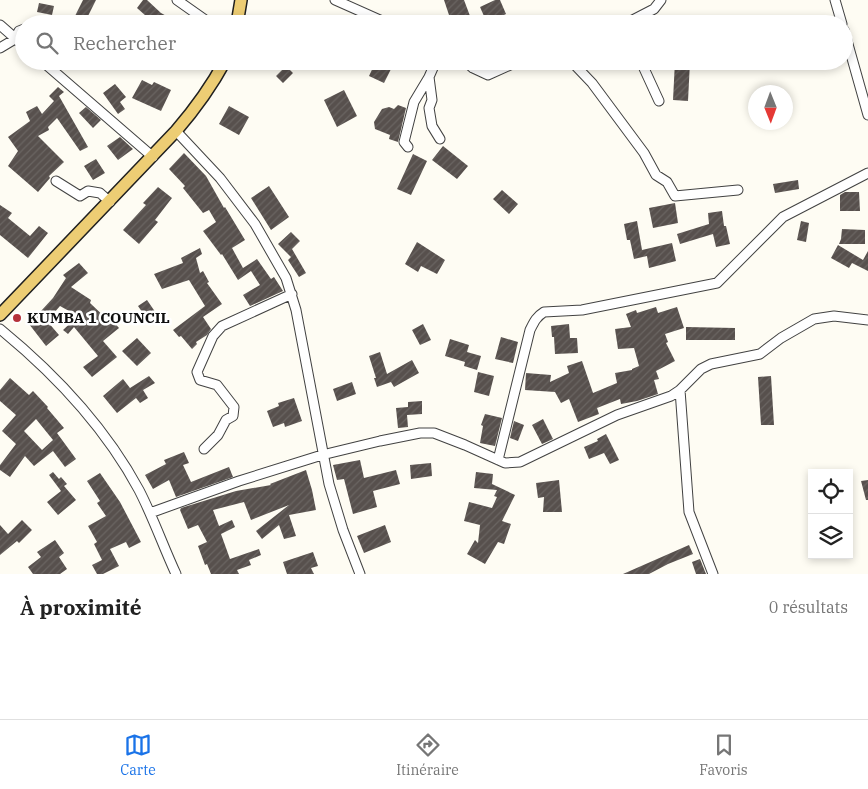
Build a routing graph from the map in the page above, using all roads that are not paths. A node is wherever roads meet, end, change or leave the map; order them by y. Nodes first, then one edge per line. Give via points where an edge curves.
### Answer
1 (177, 0) edge
2 (241, 0) edge
3 (335, 0) edge
4 (661, 0) edge
5 (835, 0) edge
6 (198, 15) edge
7 (238, 15) edge
8 (369, 15) edge
9 (642, 15) edge
10 (839, 15) edge
11 (0, 25) edge
12 (15, 39) joint
13 (0, 48) edge
14 (853, 62) edge
15 (52, 70) edge
16 (220, 70) edge
17 (432, 70) edge
18 (477, 70) edge
19 (499, 70) edge
20 (580, 70) edge
21 (645, 70) edge
22 (429, 77) junction
23 (659, 101) dead end
24 (868, 114) edge
25 (176, 131) junction
26 (440, 139) dead end
27 (408, 147) dead end
28 (153, 157) junction
29 (868, 172) edge
30 (56, 181) dead end
31 (738, 190) dead end
32 (110, 202) junction
33 (292, 294) junction
34 (0, 315) edge
35 (868, 320) edge
36 (0, 329) edge
37 (680, 390) junction
38 (204, 449) dead end
39 (322, 455) junction
40 (498, 460) junction
41 (150, 513) junction
42 (176, 574) edge
43 (360, 574) edge
44 (713, 574) edge

1 - 6 street
2 - 7 main road
3 - 8 street
4 - 9 street via 654,9
5 - 10 street
11 - 12 street
12 - 13 street
14 - 24 street
15 - 28 street
16 - 25 main road via 203,99
17 - 22 street
18 - 19 street via 488,75
20 - 31 street via 675,196
21 - 23 street
22 - 26 street via 432,126
22 - 27 street via 414,102 404,142
25 - 28 main road
25 - 33 street via 220,178 255,224
28 - 32 main road
29 - 40 street via 783,218 717,283 582,310 538,315 530,330
30 - 32 street via 80,196 88,191 100,193
32 - 34 main road
33 - 38 street via 222,326 213,336 197,372 200,380 218,385 234,407 233,416 226,420 218,435
33 - 39 street
35 - 37 street via 834,316 814,319 760,354 722,361 701,369
36 - 41 street via 71,395 93,421 121,460
37 - 40 street via 617,415 520,462 512,464
37 - 44 street via 689,512
39 - 40 street via 428,432
39 - 41 street via 238,480
39 - 43 street via 343,530
41 - 42 street

